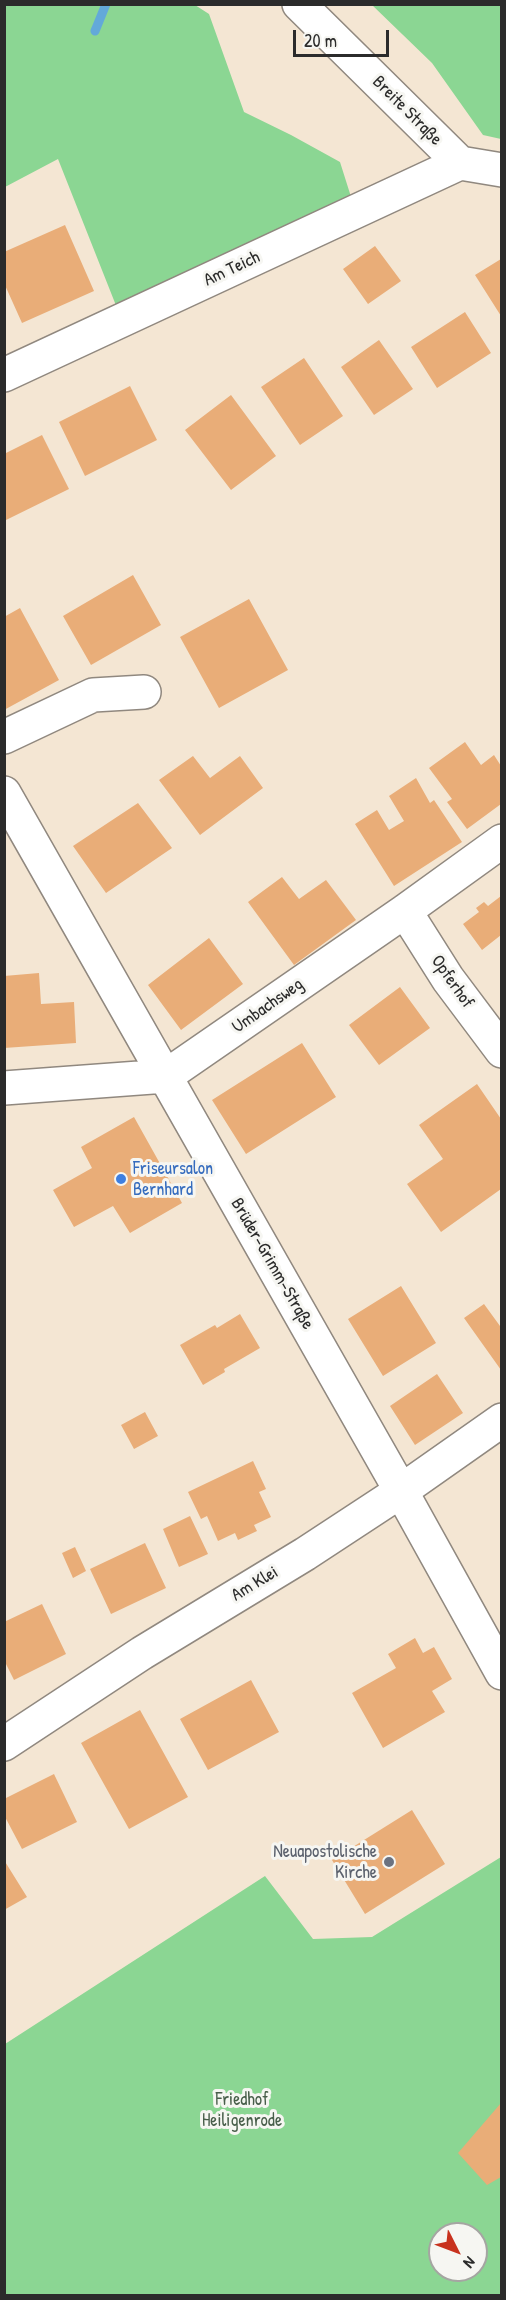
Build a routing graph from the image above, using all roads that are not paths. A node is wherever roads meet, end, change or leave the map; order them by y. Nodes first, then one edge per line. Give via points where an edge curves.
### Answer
1 (299, 4) edge
2 (460, 163) junction
3 (501, 170) edge
4 (4, 375) edge
5 (144, 692) dead end
6 (4, 736) edge
7 (4, 793) edge
8 (501, 841) edge
9 (405, 911) junction
10 (501, 1051) edge
11 (166, 1076) junction
12 (4, 1088) edge
13 (501, 1420) edge
14 (401, 1491) junction
15 (501, 1673) edge
16 (4, 1744) edge

1 - 2 street, Breite Straße
2 - 3 street
2 - 4 street, Am Teich
5 - 6 street via 93,695
7 - 11 street, Brüder-Grimm-Straße
8 - 9 street, Umbachsweg
9 - 10 street, Opferhof
9 - 11 street, Umbachsweg
11 - 12 street
11 - 14 street, Brüder-Grimm-Straße
13 - 14 street, Am Klei
14 - 15 street, Brüder-Grimm-Straße
14 - 16 street, Am Klei

